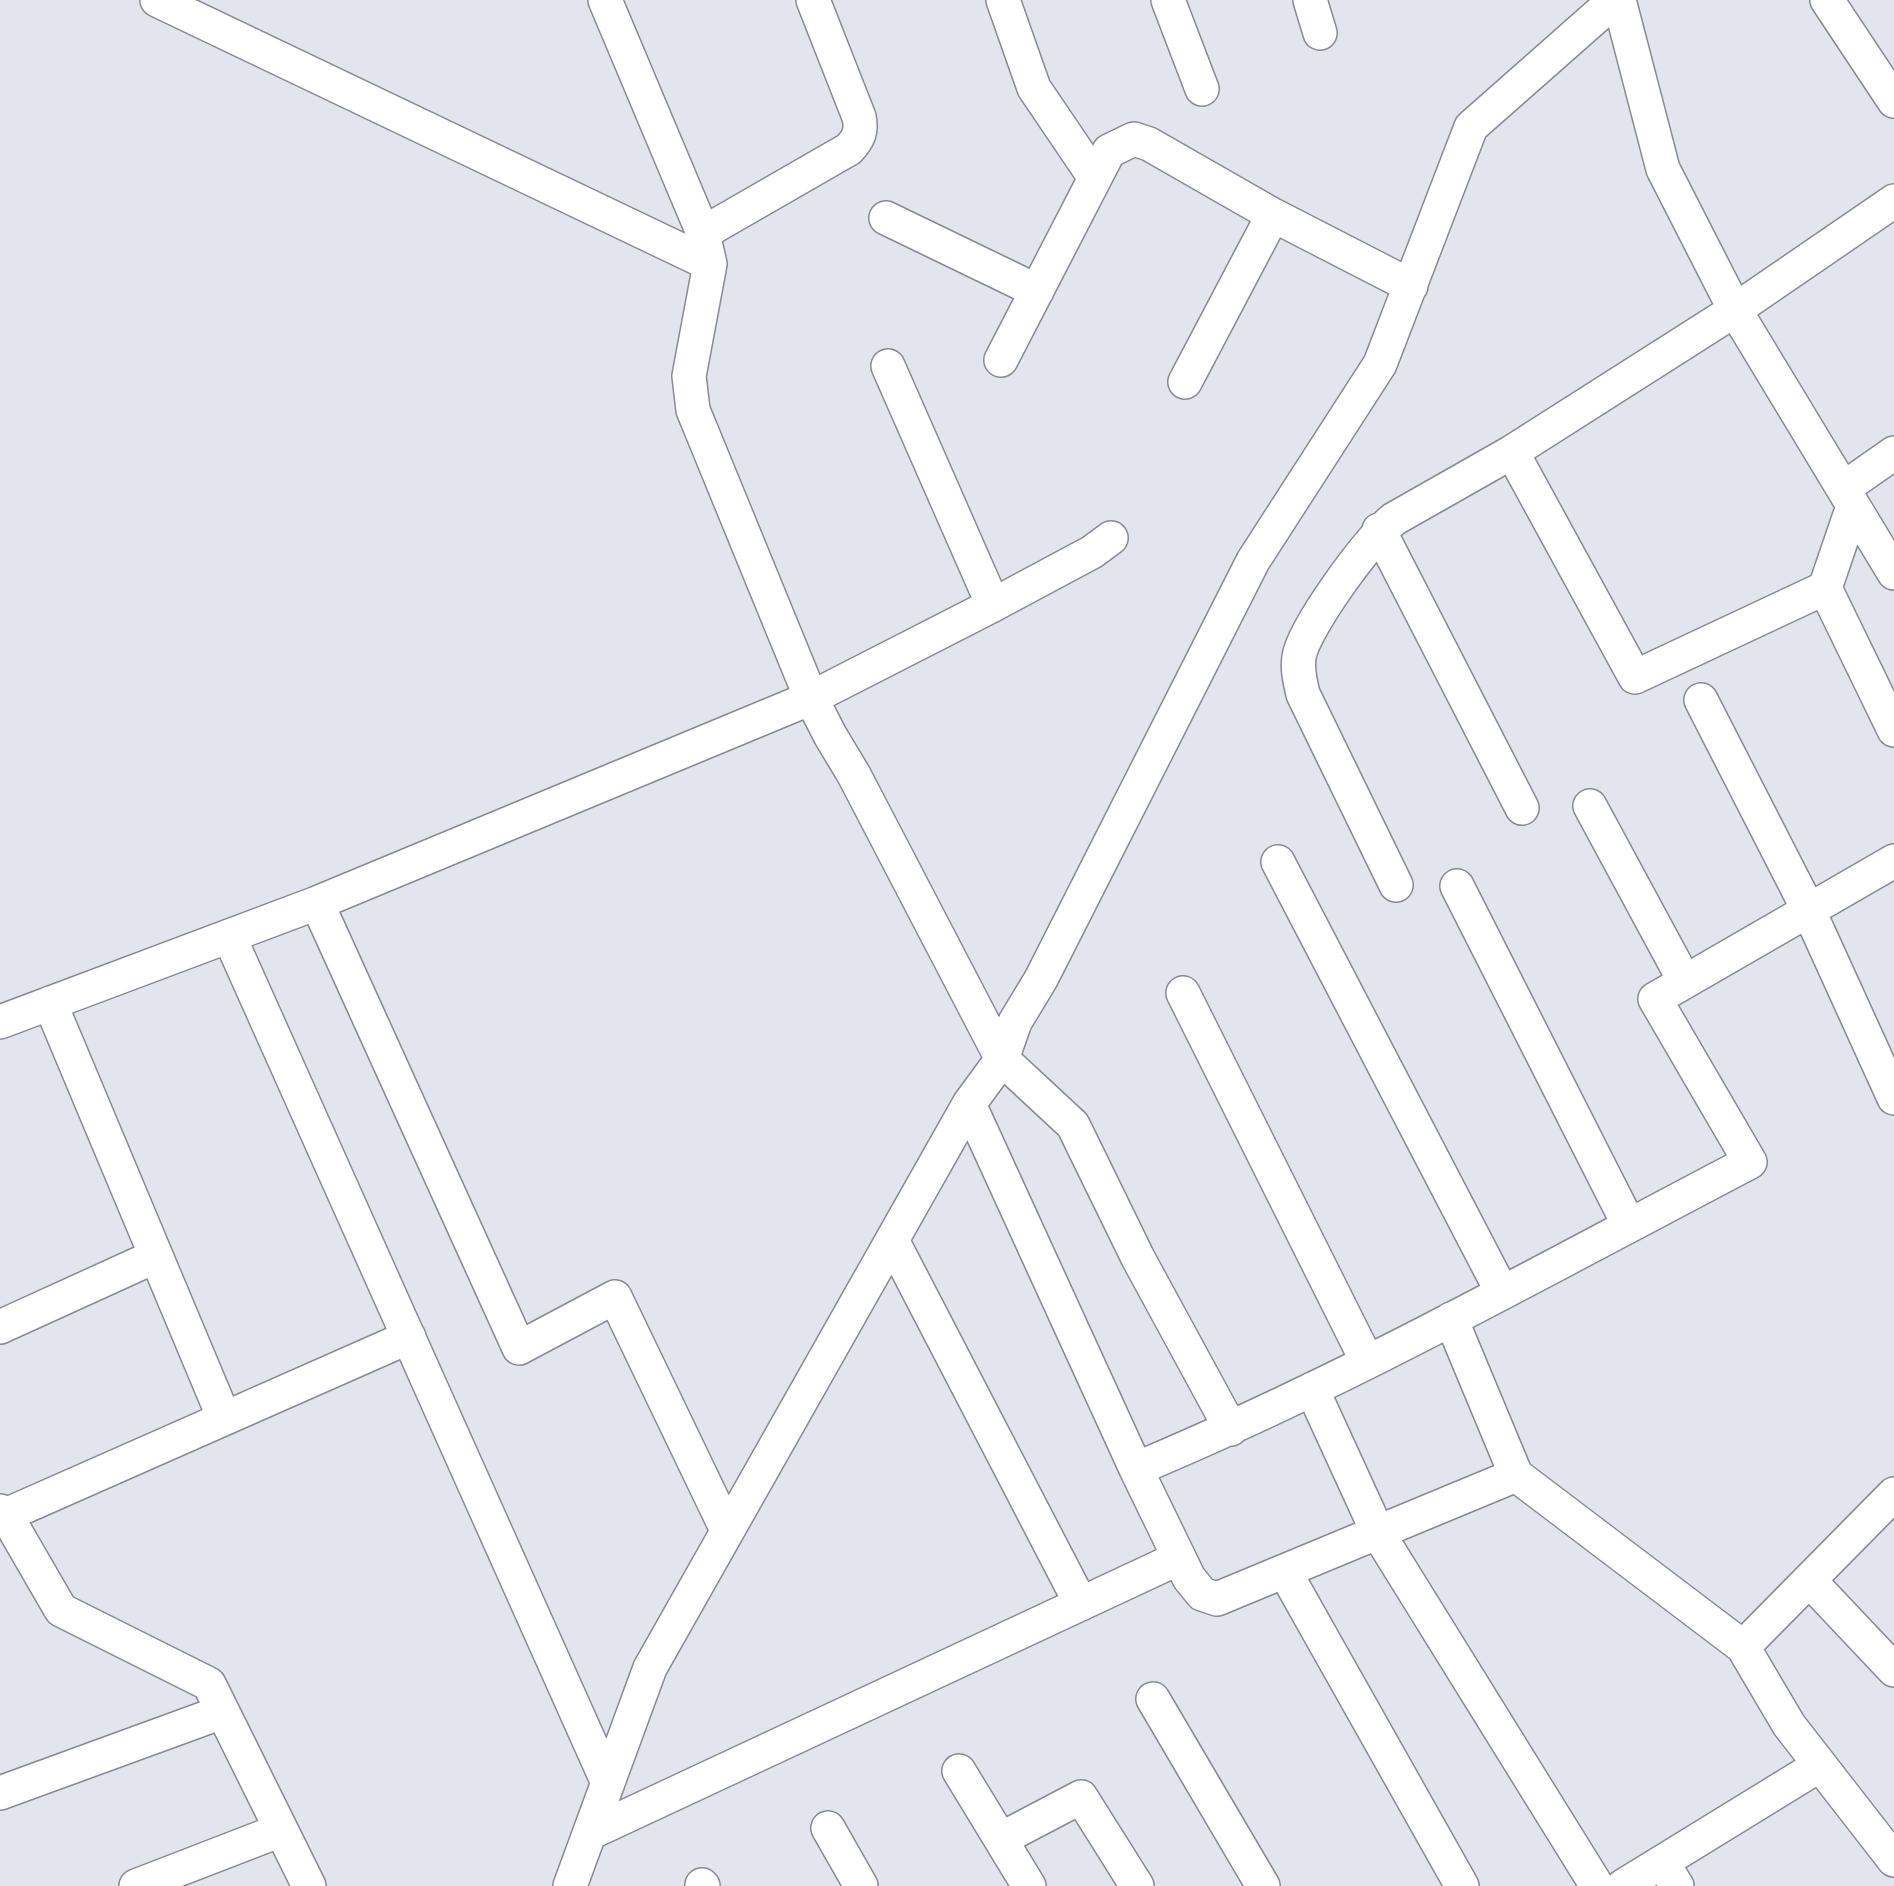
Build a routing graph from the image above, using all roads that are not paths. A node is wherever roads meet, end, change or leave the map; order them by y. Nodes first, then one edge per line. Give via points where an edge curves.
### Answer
1 (157, 0) edge
2 (605, 0) edge
3 (813, 0) edge
4 (1003, 0) edge
5 (1168, 0) edge
6 (1310, 0) edge
7 (1617, 0) edge
8 (1827, 0) edge
9 (1320, 33) dead end
10 (1202, 89) dead end
11 (1894, 101) edge
12 (1095, 178) junction
13 (1894, 201) edge
14 (1274, 215) junction
15 (886, 218) dead end
16 (703, 232) junction
17 (710, 264) junction
18 (1411, 286) junction
19 (1037, 291) junction
20 (1735, 310) junction
21 (1001, 360) dead end
22 (888, 366) dead end
23 (1185, 382) dead end
24 (1512, 452) junction
25 (1894, 453) edge
26 (1849, 497) junction
27 (1379, 530) junction
28 (1111, 538) dead end
29 (1894, 573) edge
30 (1825, 588) junction
31 (993, 605) junction
32 (811, 698) junction
33 (1701, 700) dead end
34 (1894, 730) edge
35 (1590, 806) dead end
36 (1522, 808) dead end
37 (1894, 861) edge
38 (1278, 862) dead end
39 (1396, 885) dead end
40 (1457, 886) dead end
41 (317, 903) junction
42 (1808, 909) junction
43 (229, 936) junction
44 (1684, 980) junction
45 (1183, 993) dead end
46 (50, 1003) junction
47 (0, 1022) edge
48 (1002, 1059) junction
49 (1894, 1098) edge
50 (969, 1104) junction
51 (1629, 1225) junction
52 (892, 1240) junction
53 (156, 1256) junction
54 (1502, 1292) junction
55 (1451, 1319) junction
56 (0, 1327) edge
57 (409, 1337) junction
58 (1366, 1361) junction
59 (1312, 1389) junction
60 (224, 1418) junction
61 (1231, 1430) junction
62 (1136, 1470) junction
63 (1516, 1475) junction
64 (1894, 1494) edge
65 (3, 1513) edge
66 (727, 1530) junction
67 (1378, 1533) junction
68 (1179, 1558) junction
69 (1285, 1572) junction
70 (1809, 1580) junction
71 (1082, 1604) junction
72 (1743, 1647) junction
73 (1894, 1670) edge
74 (1153, 1699) dead end
75 (222, 1712) junction
76 (1820, 1765) junction
77 (959, 1771) dead end
78 (608, 1783) junction
79 (0, 1793) edge
80 (828, 1828) dead end
81 (281, 1830) junction
82 (590, 1833) junction
83 (1001, 1839) junction
84 (1894, 1860) edge
85 (1669, 1874) edge
86 (136, 1886) edge
87 (309, 1886) edge
88 (570, 1886) edge
89 (861, 1886) edge
90 (1029, 1886) edge
91 (1137, 1886) edge
92 (1263, 1886) edge
93 (1462, 1886) edge
94 (1597, 1886) edge
95 (1623, 1886) edge

1 - 17 street
2 - 16 street
3 - 16 street via 859,117 859,139 849,149
4 - 12 street via 1034,88
5 - 10 street
6 - 9 street
7 - 18 street via 1471,127
7 - 20 street via 1663,169
8 - 11 street
12 - 14 street via 1109,151 1134,139
12 - 19 street
13 - 20 street
14 - 18 street
14 - 23 street
15 - 19 street
16 - 17 street
17 - 32 street via 689,376 693,410
18 - 48 street via 1380,364 1253,561 1041,980 1015,1022
19 - 21 street
20 - 24 street
20 - 26 street
22 - 31 street
24 - 27 street
24 - 30 street via 1635,677
25 - 26 street
26 - 29 street
26 - 30 street
27 - 36 street
27 - 39 street via 1307,634 1298,672 1303,694
28 - 31 street
30 - 34 street
31 - 32 street
32 - 41 street
32 - 48 street
33 - 42 street
35 - 44 street
37 - 42 street
38 - 54 street
40 - 51 street
41 - 43 street
41 - 66 street via 519,1348 615,1297
42 - 44 street
42 - 49 street
43 - 46 street
43 - 57 street
44 - 51 street via 1655,999 1750,1162
45 - 58 street
46 - 47 street
46 - 53 street
48 - 50 street
48 - 61 street via 1073,1125 1138,1258
50 - 52 street
50 - 62 street
51 - 54 street
52 - 66 street
52 - 71 street
53 - 56 street
53 - 60 street
54 - 55 street
55 - 58 street
55 - 63 street
57 - 60 street
57 - 78 street
58 - 59 street
59 - 61 street
59 - 67 street
60 - 65 street
61 - 62 street
62 - 68 street
63 - 67 street
63 - 72 street
64 - 70 street
65 - 75 street via 61,1610 209,1684
66 - 78 street via 650,1668
67 - 69 street
67 - 94 street
68 - 69 street via 1202,1594 1217,1599
68 - 71 street
69 - 93 street
70 - 72 street
70 - 73 street
71 - 82 street
72 - 76 street via 1789,1725
74 - 92 street
75 - 79 street
75 - 81 street
76 - 84 street
76 - 85 street
77 - 83 street
78 - 82 street
80 - 89 street
81 - 86 street
81 - 87 street
82 - 88 street
83 - 90 street
83 - 91 street via 1081,1797
85 - 95 street

